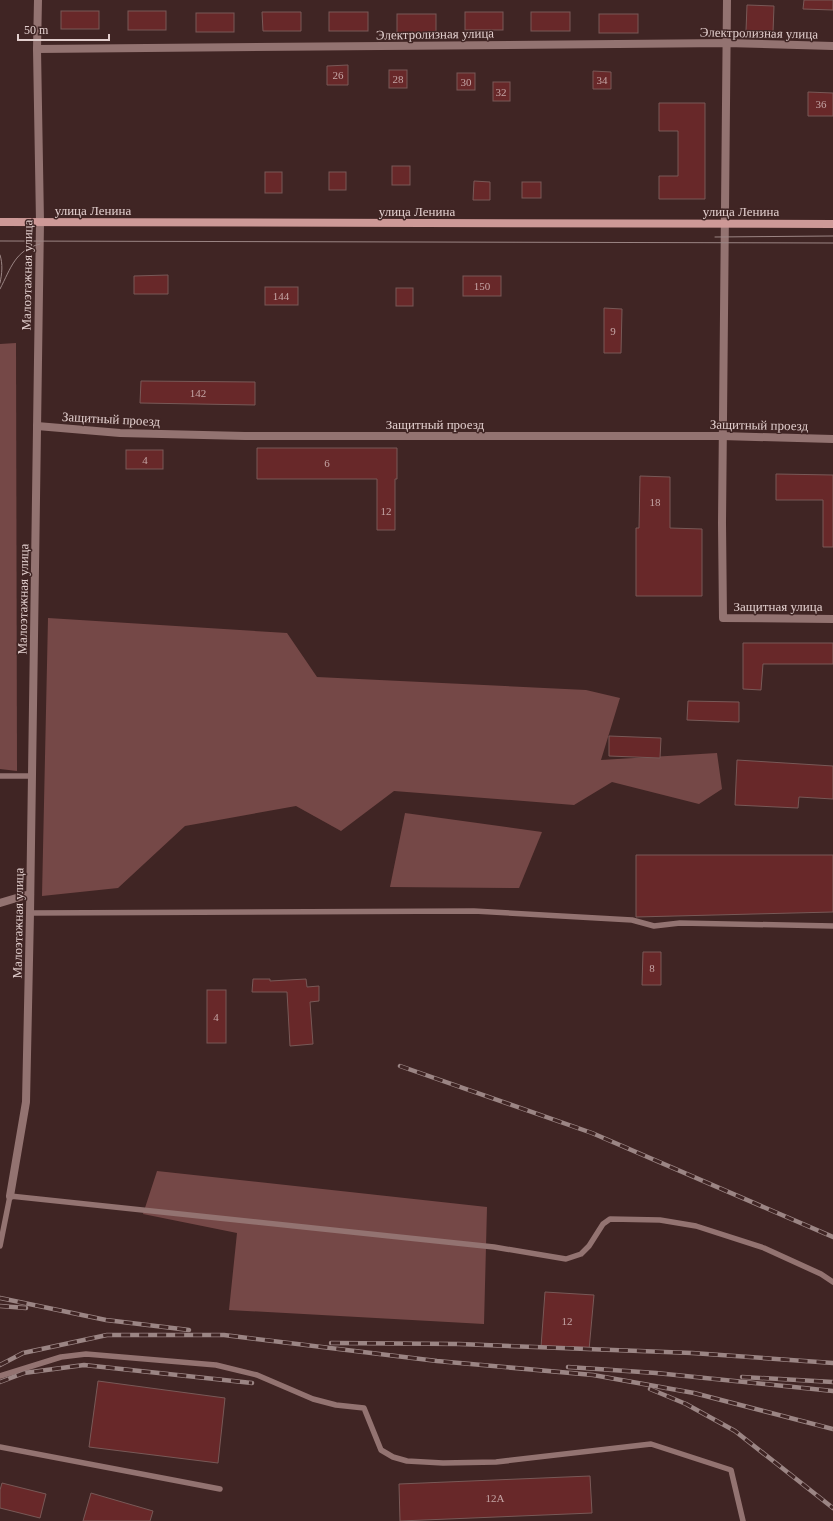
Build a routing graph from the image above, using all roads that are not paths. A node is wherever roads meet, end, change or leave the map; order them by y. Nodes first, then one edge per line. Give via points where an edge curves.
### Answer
1 (38, 0) edge
2 (727, 0) edge
3 (727, 43) junction
4 (833, 46) edge
5 (37, 49) junction
6 (0, 222) edge
7 (40, 222) junction
8 (726, 223) junction
9 (833, 224) edge
10 (36, 426) junction
11 (722, 436) junction
12 (833, 439) edge
13 (833, 619) edge
14 (0, 776) edge
15 (32, 776) junction
16 (30, 894) junction
17 (0, 903) edge
18 (30, 913) junction
19 (833, 926) edge
20 (10, 1196) junction
21 (0, 1246) edge
22 (833, 1282) edge
23 (0, 1376) edge
24 (0, 1447) edge
25 (220, 1489) dead end
26 (743, 1521) edge

1 - 5 street, Малоэтажная улица
2 - 3 street
3 - 4 street, Электролизная улица
3 - 5 street, Электролизная улица
3 - 8 street
5 - 7 street, Малоэтажная улица
6 - 7 main road, улица Ленина
7 - 8 main road, улица Ленина
7 - 10 street, Малоэтажная улица
8 - 9 main road, улица Ленина
8 - 11 street
10 - 11 street, Защитный проезд via 120,433 245,436
10 - 15 street, Малоэтажная улица
11 - 12 street, Защитный проезд
11 - 13 street, Защитная улица via 723,618
14 - 15 lane
15 - 16 street, Малоэтажная улица
16 - 17 street
16 - 18 street, Малоэтажная улица
18 - 19 lane via 474,911 632,920 654,926 680,923
18 - 20 street, Малоэтажная улица via 26,1102
20 - 21 lane
20 - 22 lane via 494,1247 566,1259 581,1254 603,1224 610,1219 660,1220 696,1226 764,1248
23 - 26 lane via 61,1357 86,1354 216,1365 257,1375 313,1399 364,1408 381,1450 407,1461 496,1462 651,1444 731,1470
24 - 25 lane

